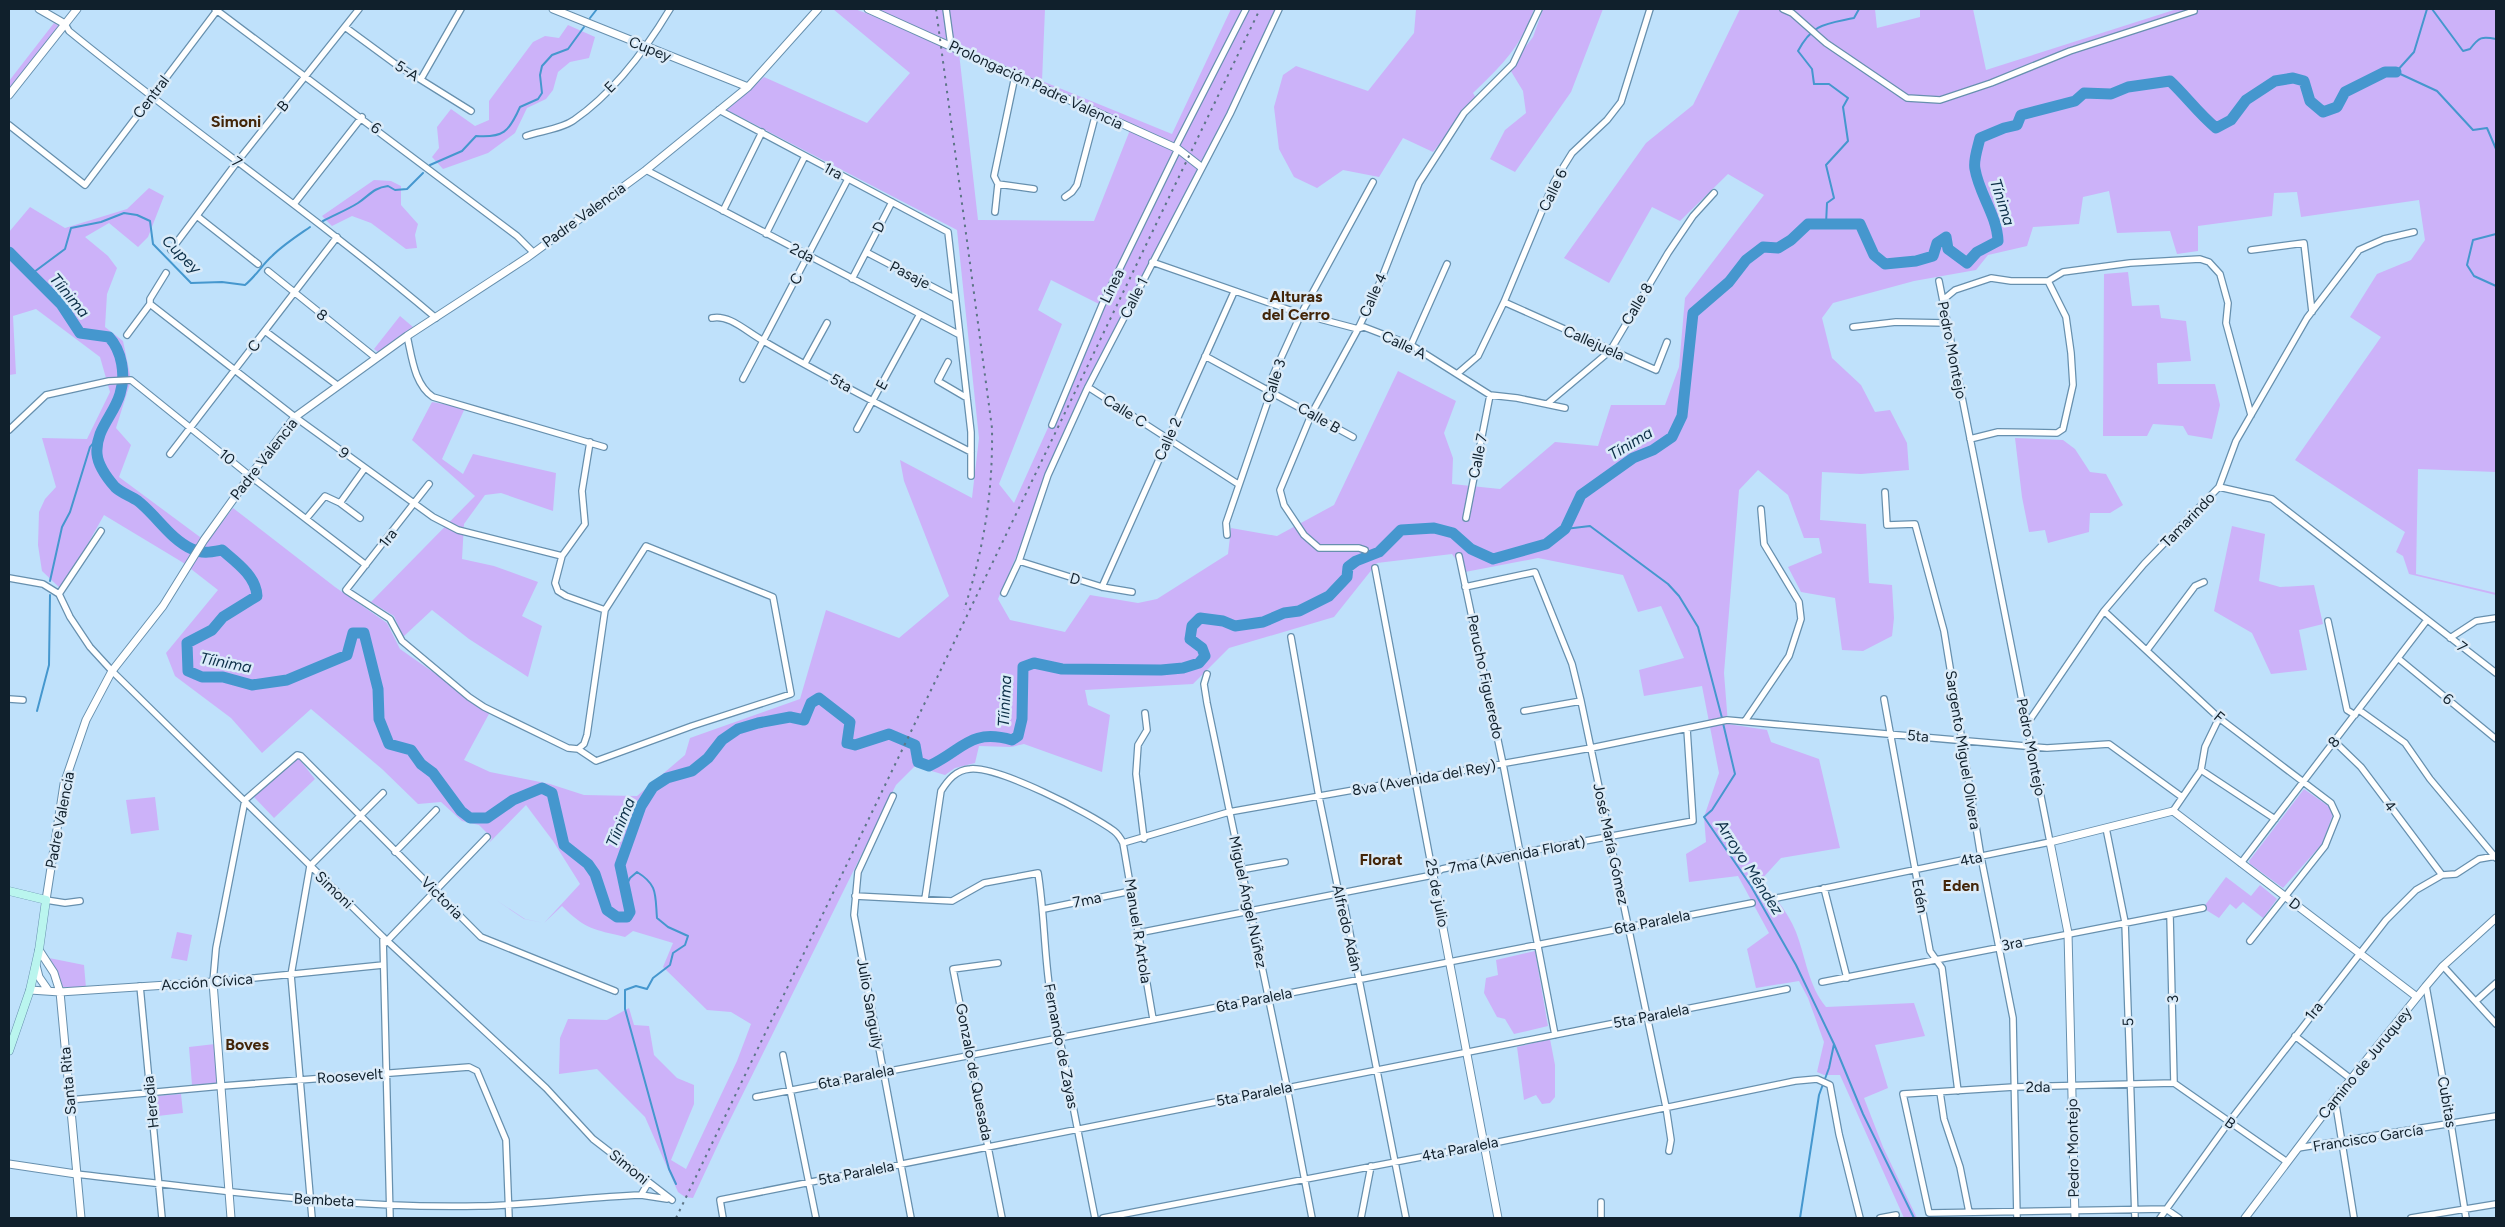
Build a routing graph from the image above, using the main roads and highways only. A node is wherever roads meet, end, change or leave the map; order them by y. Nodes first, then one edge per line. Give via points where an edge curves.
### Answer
1 (9, 891) edge
2 (9, 1052) edge

1 - 2 main road, Padre Valencia via 46,900 30,990

